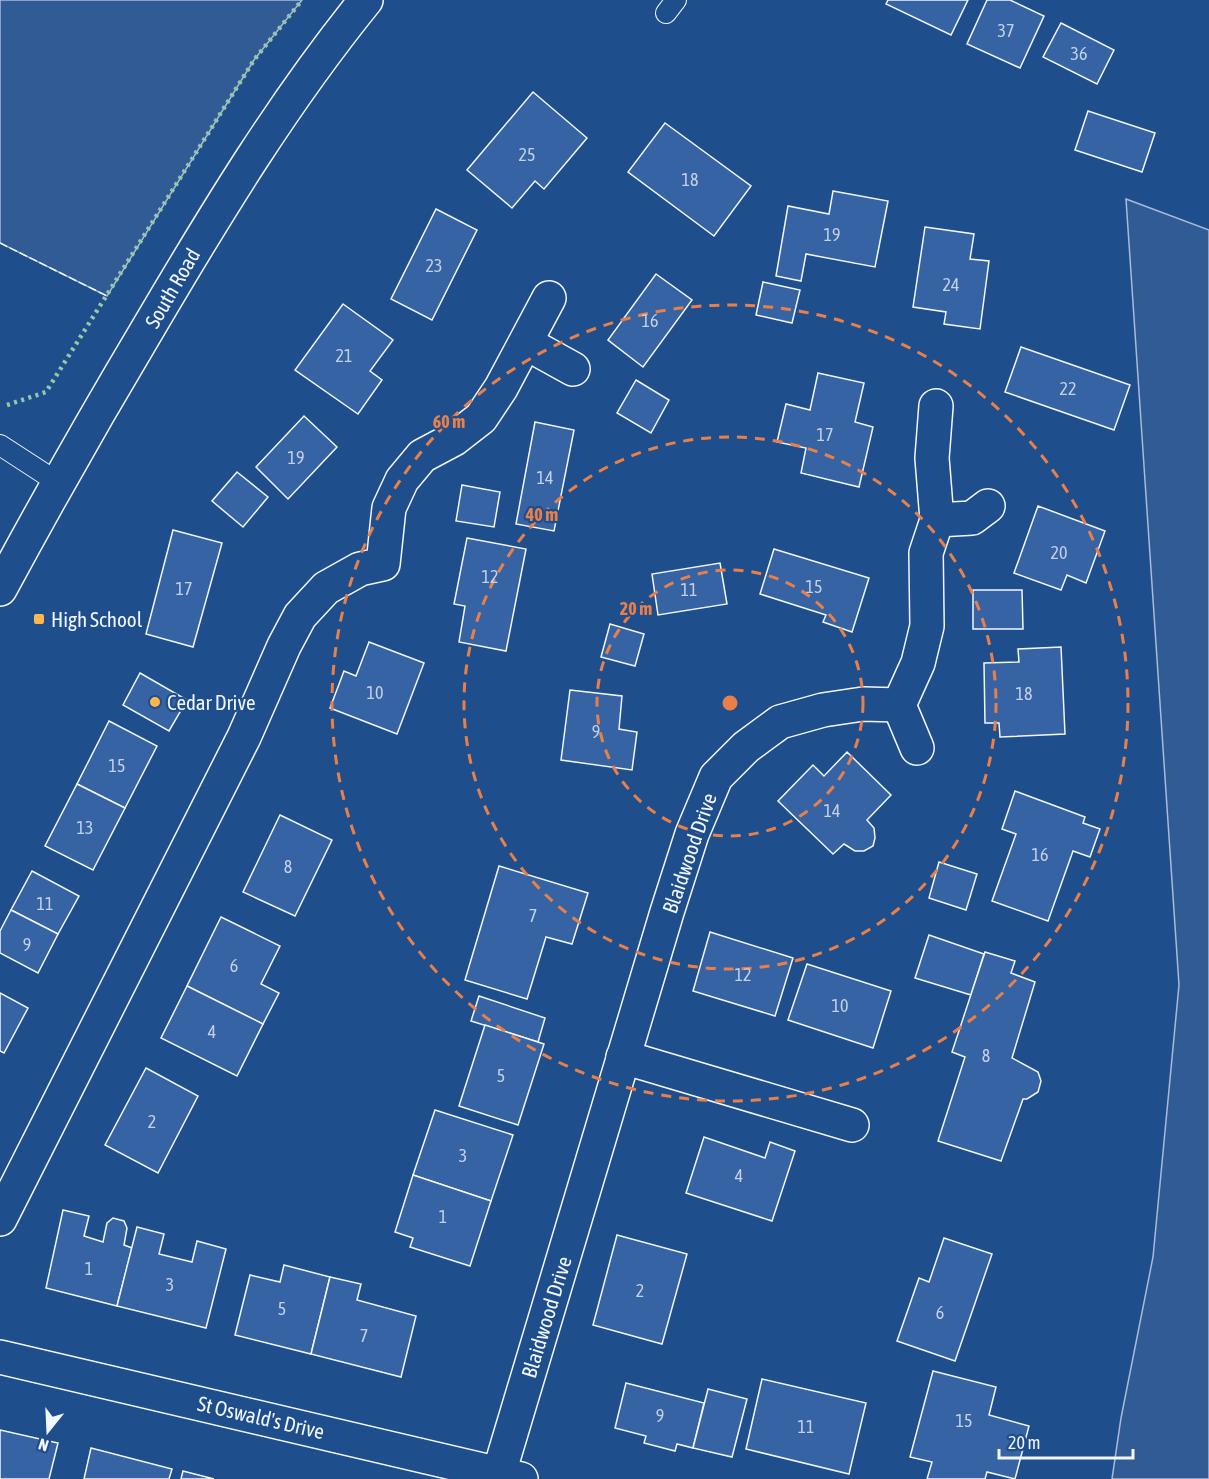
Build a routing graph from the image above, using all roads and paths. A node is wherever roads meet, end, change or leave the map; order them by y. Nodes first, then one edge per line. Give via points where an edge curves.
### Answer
1 (366, 0) edge
2 (549, 298) dead end
3 (526, 343) junction
4 (573, 369) dead end
5 (936, 406) dead end
6 (0, 445) edge
7 (57, 482) junction
8 (988, 506) dead end
9 (937, 520) junction
10 (0, 590) edge
11 (898, 705) junction
12 (917, 748) dead end
13 (623, 1057) junction
14 (852, 1125) dead end
15 (0, 1219) edge
16 (0, 1357) edge
17 (510, 1476) edge

1 - 7 street, South Road via 335,38 216,212
2 - 3 street
3 - 4 street
3 - 15 street via 481,418 454,439 422,456 402,480 389,508 383,564 360,569 326,588 300,616 244,737
5 - 9 street via 932,458
6 - 7 lane
7 - 10 street, South Road
8 - 9 street via 972,518
9 - 11 street via 926,553 927,626 918,663
11 - 12 street
11 - 13 street, Blaidwood Drive via 823,710 780,722 746,747 716,777 692,834
13 - 14 street
13 - 17 street, Blaidwood Drive
16 - 17 street, St Oswald's Drive

